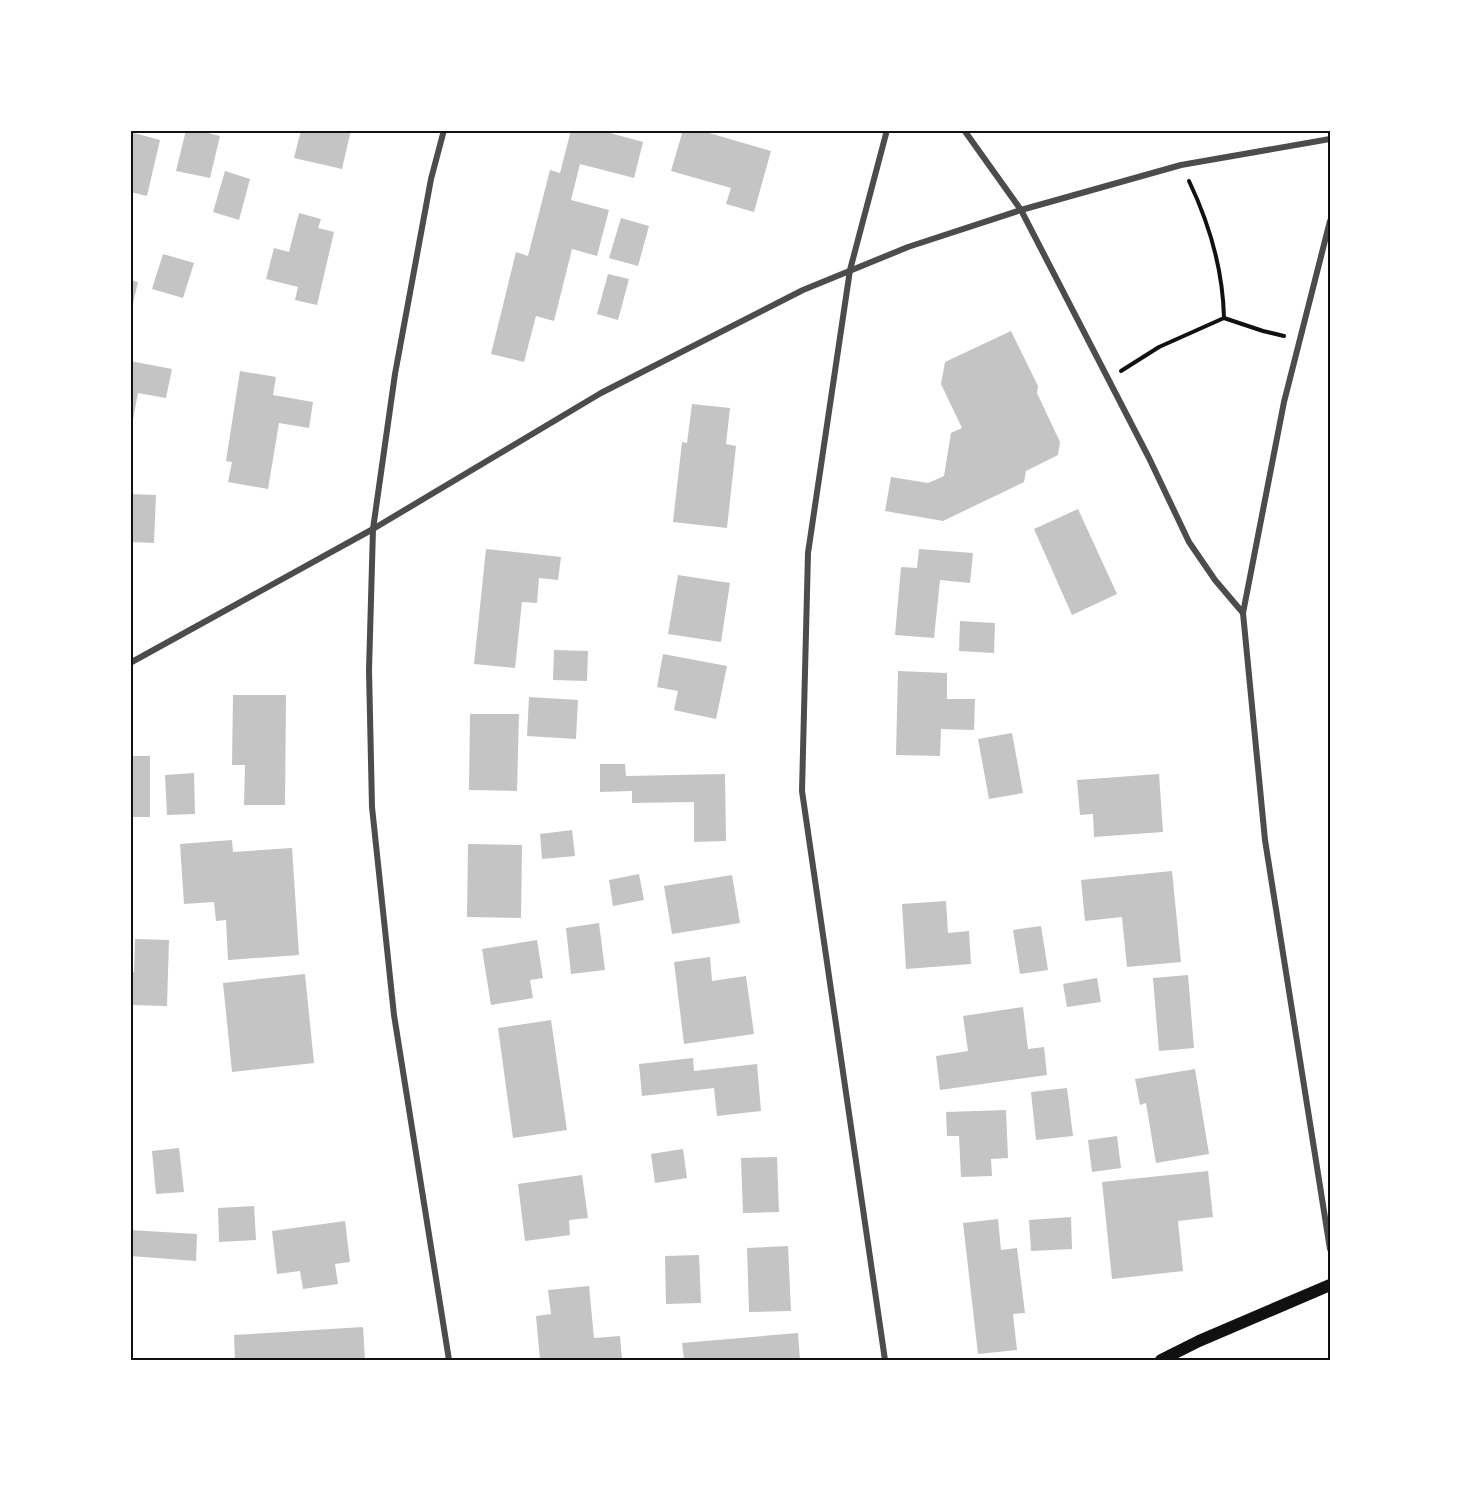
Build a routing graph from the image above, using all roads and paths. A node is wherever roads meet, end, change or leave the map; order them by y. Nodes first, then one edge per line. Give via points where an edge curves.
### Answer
1 (444, 130) edge
2 (887, 130) edge
3 (964, 130) edge
4 (1330, 139) edge
5 (1181, 165) junction
6 (1022, 210) junction
7 (1330, 221) edge
8 (850, 270) junction
9 (1224, 318) junction
10 (1299, 339) junction
11 (1108, 378) junction
12 (373, 529) junction
13 (1243, 613) junction
14 (130, 663) edge
15 (1330, 1249) edge
16 (1330, 1285) edge
17 (449, 1360) edge
18 (885, 1360) edge
19 (1161, 1360) edge

1 - 12 street via 431,179 395,374
2 - 8 street
3 - 6 street
4 - 5 street
5 - 6 street
5 - 9 path via 1198,200 1221,278
6 - 8 street
6 - 11 street
7 - 10 street
8 - 12 street via 601,393
8 - 18 street via 808,553 802,791
9 - 10 path
9 - 11 path via 1160,347
10 - 13 street
11 - 13 street via 1189,542
12 - 14 street
12 - 17 street via 369,670 372,807 394,1015
13 - 15 street via 1265,840
16 - 19 main road

